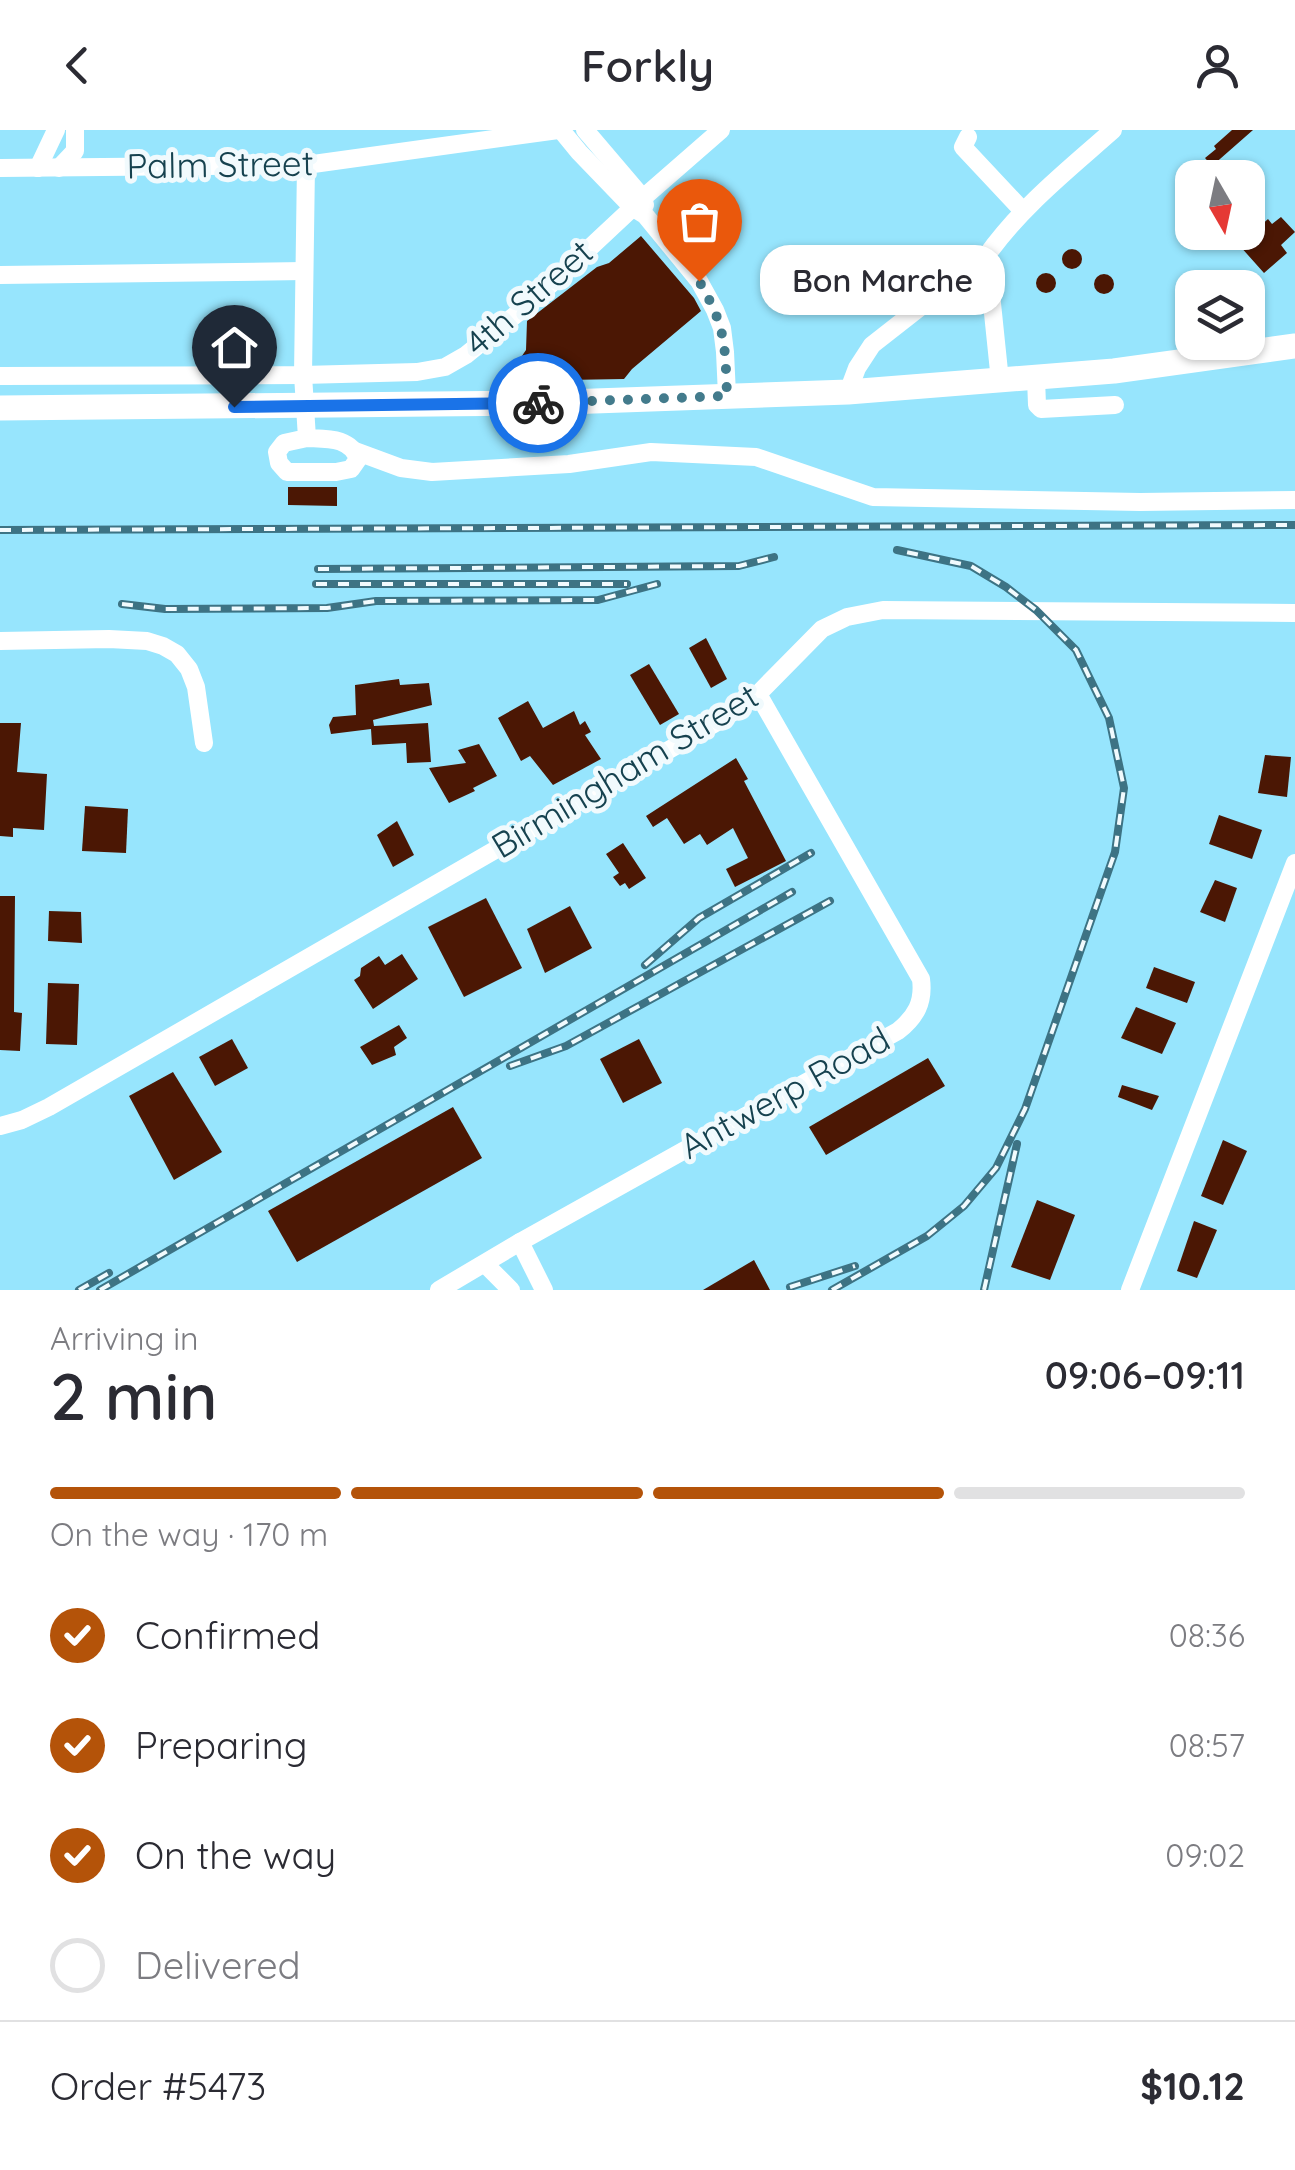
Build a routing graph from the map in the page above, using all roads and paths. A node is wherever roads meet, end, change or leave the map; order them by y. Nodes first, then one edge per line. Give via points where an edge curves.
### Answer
1 (56, 130) edge
2 (76, 130) edge
3 (560, 130) edge
4 (582, 130) edge
5 (721, 130) edge
6 (1113, 130) edge
7 (510, 133) edge
8 (968, 137) dead end
9 (76, 151) junction
10 (306, 165) junction
11 (0, 168) edge
12 (38, 168) junction
13 (59, 168) junction
14 (105, 168) junction
15 (640, 207) junction
16 (1023, 211) junction
17 (988, 255) junction
18 (304, 270) junction
19 (0, 275) edge
20 (1295, 346) edge
21 (0, 376) edge
22 (303, 376) junction
23 (1036, 378) junction
24 (1000, 380) junction
25 (848, 392) junction
26 (727, 396) junction
27 (1115, 405) dead end
28 (304, 406) junction
29 (0, 408) edge
30 (306, 438) junction
31 (355, 451) junction
32 (1295, 500) edge
33 (1295, 613) edge
34 (0, 641) edge
35 (758, 694) junction
36 (204, 742) dead end
37 (1295, 863) edge
38 (0, 1126) edge
39 (520, 1242) junction
40 (485, 1264) junction
41 (440, 1290) edge
42 (511, 1290) edge
43 (544, 1290) edge
44 (1130, 1290) edge

1 - 12 street
2 - 9 street
3 - 7 street, Palm Street
3 - 15 street
4 - 15 street
5 - 15 street, 4th Street
6 - 16 street
7 - 10 street, Palm Street
8 - 16 street via 963,147
9 - 13 street
9 - 14 street
10 - 14 street, Palm Street
10 - 18 street
11 - 12 street, Palm Street
12 - 13 street, Palm Street
13 - 14 street, Palm Street
15 - 22 street, 4th Street via 446,366
15 - 26 street via 715,310 726,352
16 - 17 street
17 - 24 street
17 - 25 street via 872,345
18 - 19 street
18 - 22 street
20 - 23 highway
21 - 22 street, 4th Street
22 - 28 street
23 - 24 highway
23 - 27 street via 1041,409
24 - 25 highway
25 - 26 highway
26 - 28 highway
28 - 29 highway
28 - 30 street
30 - 31 street via 345,442
30 - 31 street via 277,452 287,472 351,469
31 - 32 street via 432,472 651,452 756,458 873,497
33 - 35 street, Birmingham Street via 883,610 822,629
34 - 36 street via 110,639 163,646 189,669
35 - 38 street, Birmingham Street via 49,1107
35 - 39 street, Antwerp Road via 921,979 919,1006 898,1030
37 - 44 street
39 - 40 street, Antwerp Road
39 - 43 street
40 - 41 street, Antwerp Road
40 - 42 street

